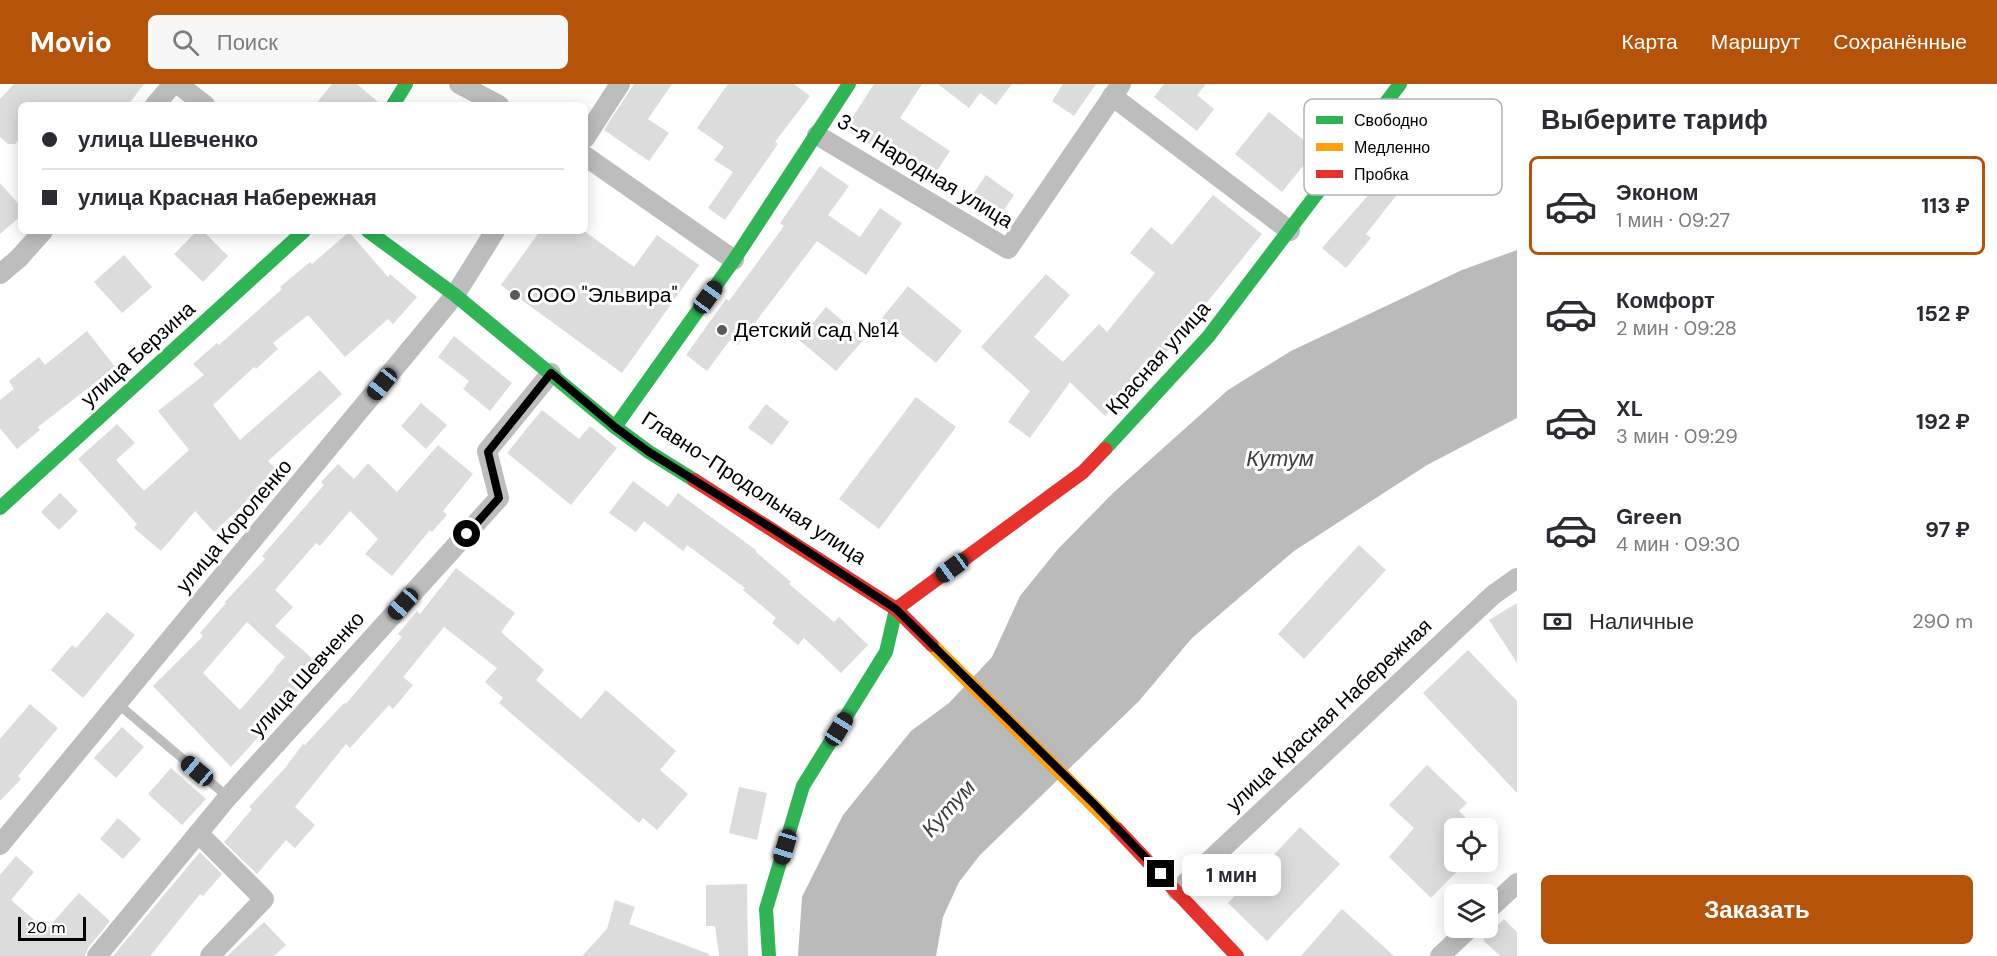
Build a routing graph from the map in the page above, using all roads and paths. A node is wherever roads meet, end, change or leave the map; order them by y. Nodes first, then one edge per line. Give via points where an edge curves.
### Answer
1 (173, 84) edge
2 (178, 84) edge
3 (406, 84) edge
4 (459, 84) edge
5 (620, 84) edge
6 (849, 84) edge
7 (1400, 84) edge
8 (1117, 90) edge
9 (1389, 99) edge
10 (158, 102) edge
11 (201, 102) edge
12 (395, 102) edge
13 (493, 102) edge
14 (588, 133) edge
15 (817, 135) junction
16 (588, 158) edge
17 (1317, 195) edge
18 (1290, 231) junction
19 (40, 234) edge
20 (301, 234) edge
21 (372, 234) edge
22 (493, 234) edge
23 (734, 260) junction
24 (0, 274) edge
25 (455, 295) junction
26 (551, 373) junction
27 (615, 427) junction
28 (0, 508) edge
29 (1517, 578) edge
30 (896, 609) junction
31 (118, 704) junction
32 (228, 797) junction
33 (198, 833) junction
34 (0, 844) edge
35 (1517, 883) edge
36 (1177, 891) junction
37 (1498, 901) edge
38 (1459, 938) edge
39 (97, 956) edge
40 (210, 956) edge
41 (769, 956) edge
42 (1237, 956) edge
43 (1440, 956) edge

1 - 10 street
2 - 11 street
3 - 12 street
4 - 13 street
5 - 14 street
6 - 15 street
7 - 9 street, Красная улица
8 - 15 street, 3-я Народная улица via 1008,249
8 - 18 street
15 - 23 street
16 - 23 street
17 - 18 street, Красная улица
18 - 30 street, Красная улица via 1208,337 1083,472
19 - 24 street
20 - 28 street, улица Берзина
21 - 25 street, Главно-Продольная улица
22 - 25 street, улица Короленко
23 - 27 street
25 - 26 street, Главно-Продольная улица
25 - 31 street, улица Короленко
26 - 27 street, Главно-Продольная улица
26 - 32 street, улица Шевченко via 488,452 499,498
27 - 30 street, Главно-Продольная улица
29 - 36 street, улица Красная Набережная via 1493,595
30 - 36 street, Главно-Продольная улица
30 - 41 street via 886,652 803,786 766,909
31 - 32 lane
31 - 34 street, улица Короленко
32 - 33 street, улица Шевченко
33 - 39 street, улица Шевченко
33 - 40 street via 264,898
35 - 37 street
36 - 42 street
38 - 43 street

